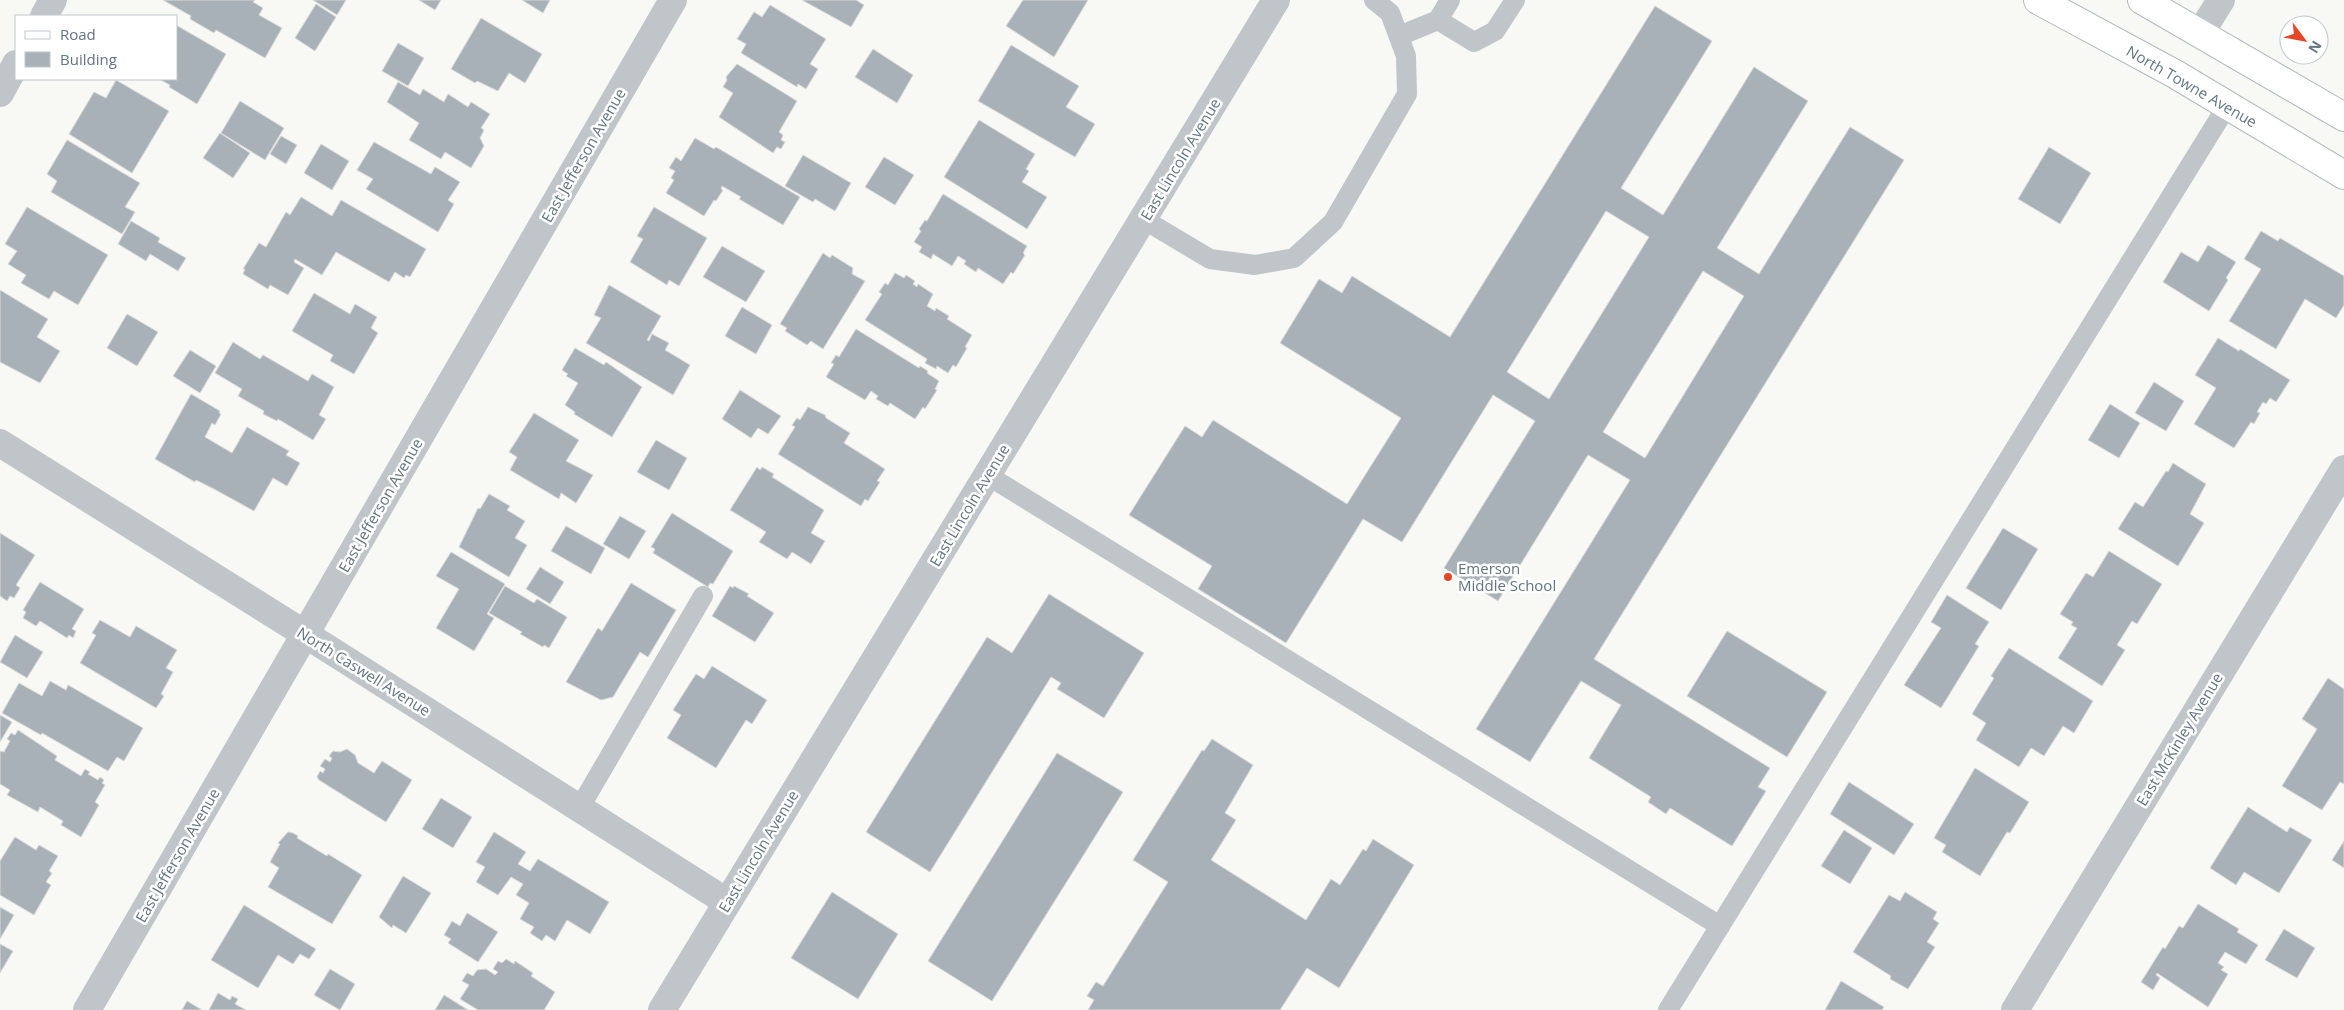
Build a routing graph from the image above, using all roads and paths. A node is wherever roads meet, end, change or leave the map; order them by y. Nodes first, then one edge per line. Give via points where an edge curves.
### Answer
1 (53, 0) edge
2 (673, 0) edge
3 (1276, 0) edge
4 (1374, 0) edge
5 (1450, 0) edge
6 (1515, 0) edge
7 (2038, 0) edge
8 (2142, 0) edge
9 (2221, 0) edge
10 (45, 15) edge
11 (1438, 20) junction
12 (2201, 32) junction
13 (1399, 36) junction
14 (15, 66) edge
15 (0, 93) edge
16 (2227, 106) junction
17 (2344, 117) edge
18 (2344, 175) edge
19 (1143, 218) junction
20 (0, 443) edge
21 (2344, 469) edge
22 (987, 475) junction
23 (703, 596) dead end
24 (305, 634) junction
25 (580, 808) junction
26 (727, 902) junction
27 (1720, 926) junction
28 (87, 1010) edge
29 (662, 1010) edge
30 (1668, 1010) edge
31 (2015, 1010) edge

1 - 10 street
2 - 24 street, East Jefferson Avenue
3 - 19 street, East Lincoln Avenue
4 - 13 lane via 1390,13
5 - 11 lane
6 - 11 lane via 1495,31 1474,42
7 - 16 main road, North Towne Avenue
8 - 12 main road
9 - 12 street
11 - 13 lane
12 - 17 main road
13 - 19 lane via 1406,56 1407,94 1333,222 1294,258 1255,265 1210,259
14 - 15 street
16 - 18 main road, North Towne Avenue
16 - 27 lane
19 - 22 street, East Lincoln Avenue
20 - 24 street, North Caswell Avenue
21 - 31 street, East McKinley Avenue
22 - 26 street, East Lincoln Avenue
22 - 27 lane
23 - 25 lane
24 - 25 street, North Caswell Avenue
24 - 28 street, East Jefferson Avenue
25 - 26 street, North Caswell Avenue
26 - 29 street, East Lincoln Avenue
27 - 30 lane

